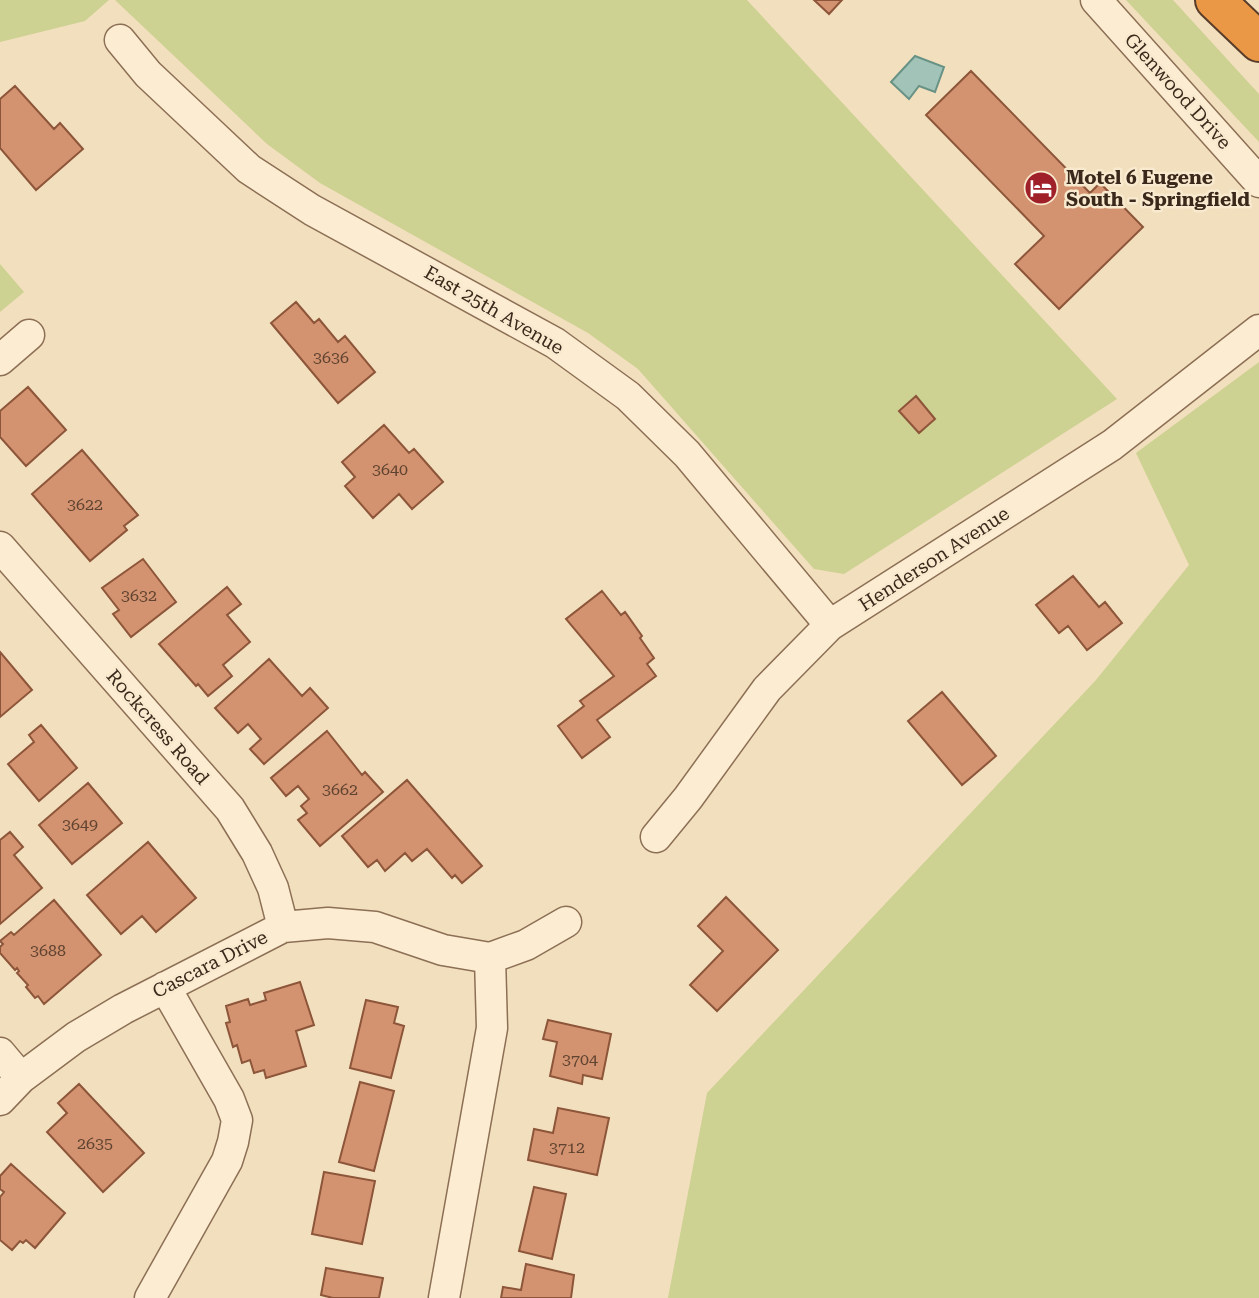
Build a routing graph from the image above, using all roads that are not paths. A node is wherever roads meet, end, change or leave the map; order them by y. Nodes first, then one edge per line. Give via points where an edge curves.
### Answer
1 (1096, 0) edge
2 (1214, 0) edge
3 (1247, 0) edge
4 (1259, 13) edge
5 (120, 40) dead end
6 (1259, 42) edge
7 (1259, 182) edge
8 (1259, 330) edge
9 (29, 335) dead end
10 (0, 360) edge
11 (0, 547) edge
12 (830, 625) junction
13 (656, 837) dead end
14 (566, 922) dead end
15 (283, 926) junction
16 (490, 958) junction
17 (165, 987) junction
18 (0, 1053) edge
19 (21, 1078) junction
20 (0, 1100) edge
21 (150, 1298) edge
22 (443, 1298) edge

1 - 7 street, Glenwood Drive
2 - 6 highway
3 - 4 highway
5 - 12 street, East 25th Avenue via 148,74 249,169 312,210 555,342 628,396 687,454
8 - 12 street, Henderson Avenue via 1112,445
9 - 10 street
11 - 15 street, Rockcress Road via 230,809 268,876
12 - 13 street, Henderson Avenue via 767,689
14 - 16 street, Cascara Drive via 526,945
15 - 16 street, Cascara Drive via 375,927 443,950
15 - 17 street, Cascara Drive
16 - 22 street via 492,1028
17 - 19 street, Cascara Drive via 76,1037
17 - 21 street via 237,1120 226,1161
18 - 19 street
19 - 20 street, Cascara Drive

